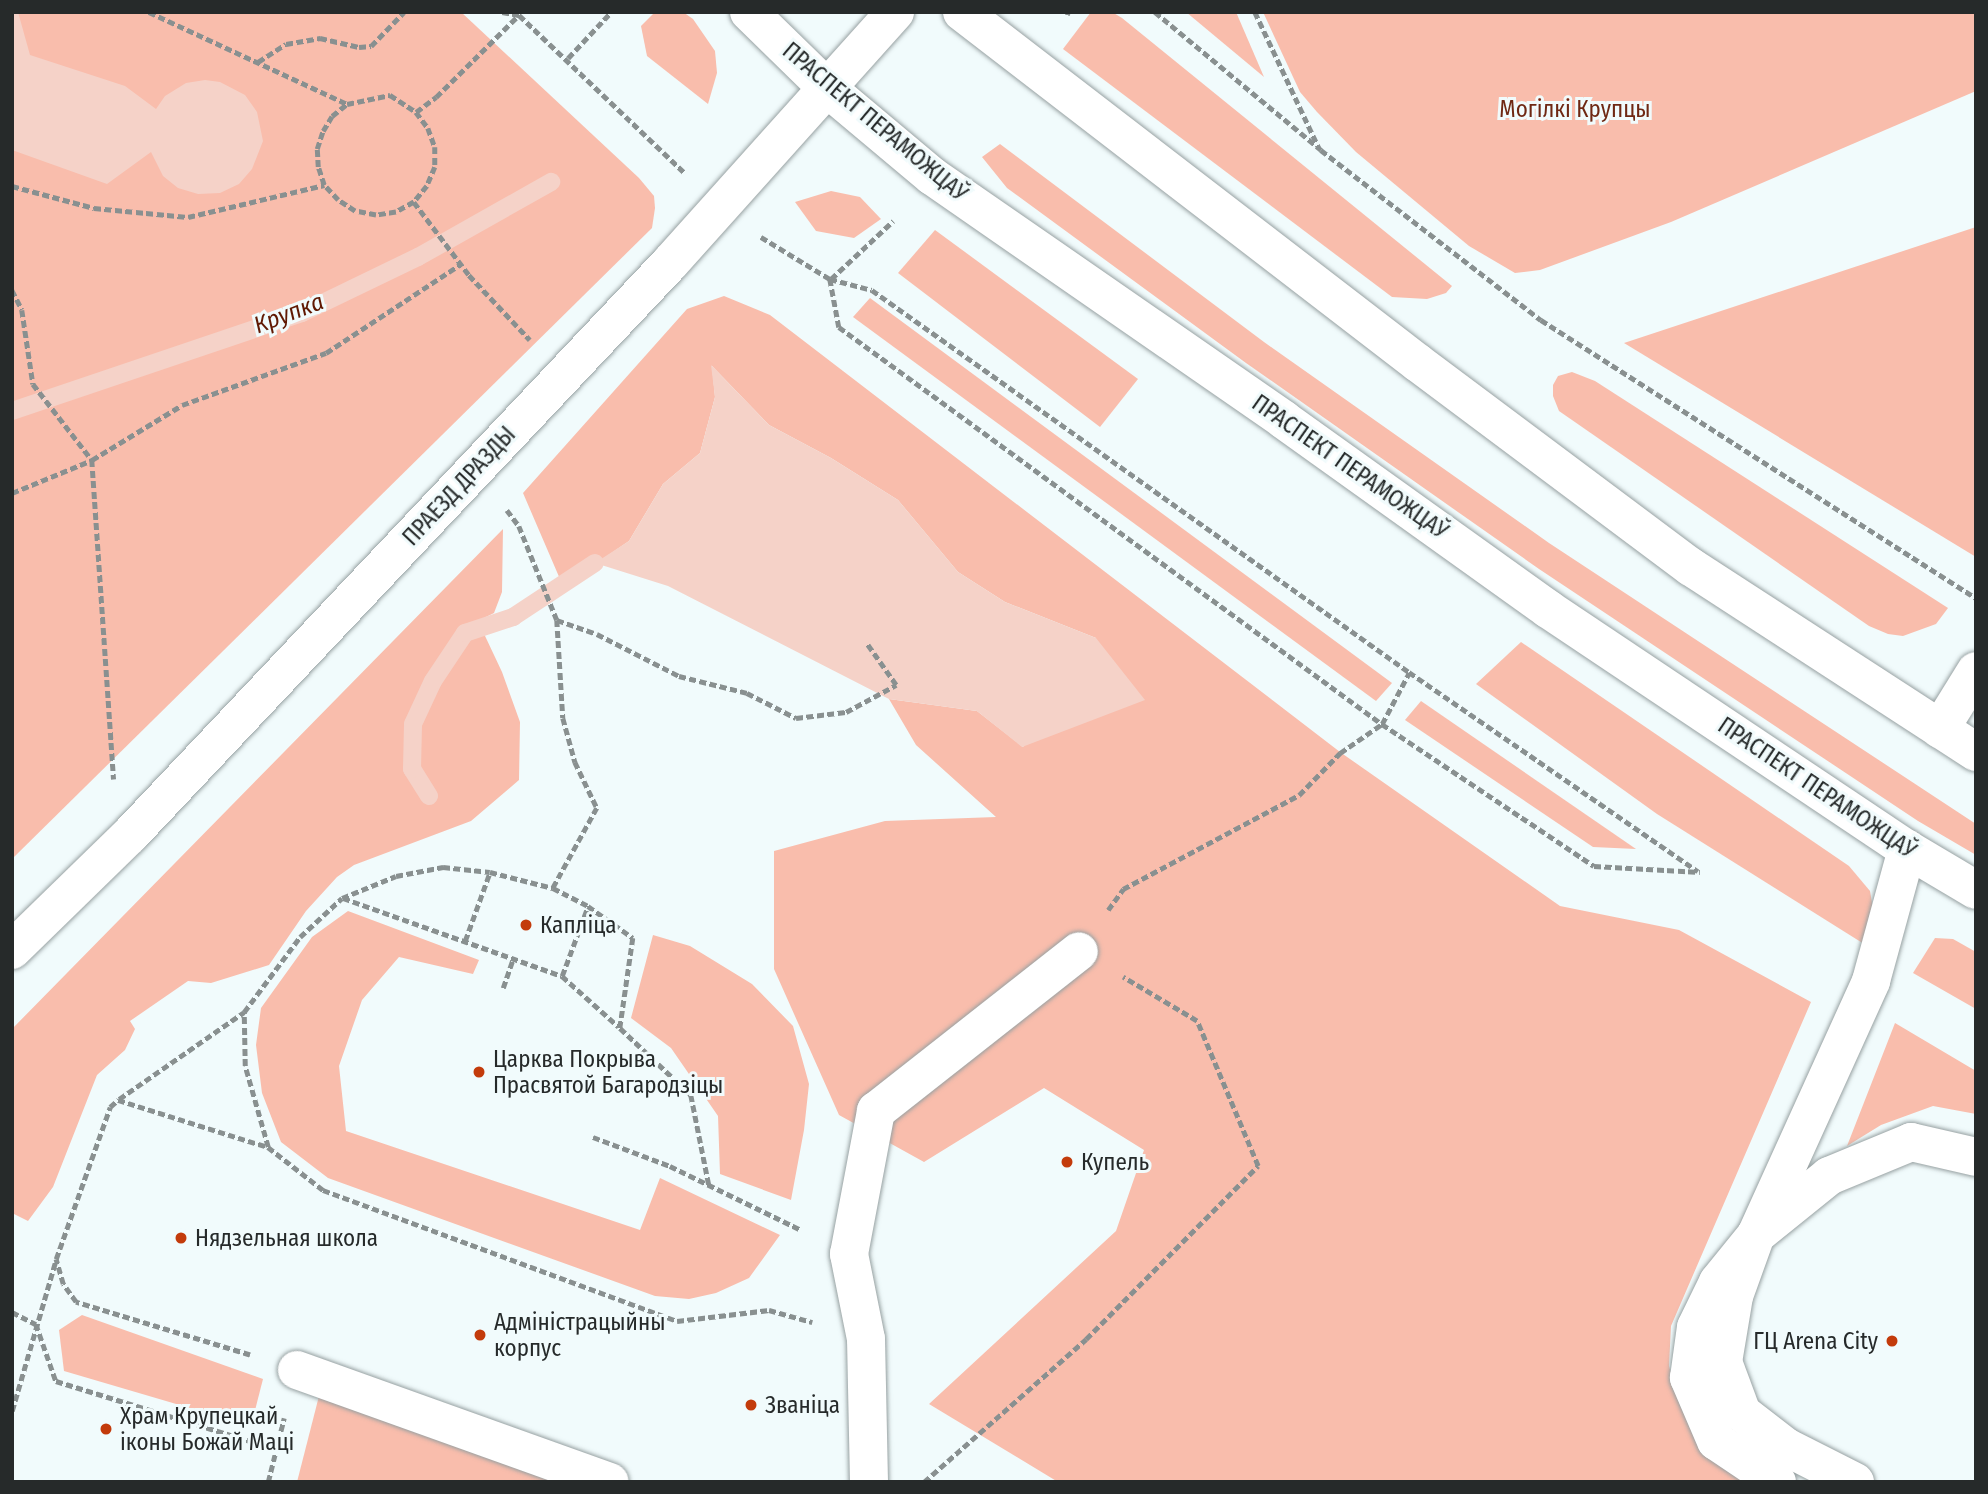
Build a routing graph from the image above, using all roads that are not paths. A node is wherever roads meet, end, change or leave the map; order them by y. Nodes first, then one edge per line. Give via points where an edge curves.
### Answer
1 (749, 12) edge
2 (895, 12) edge
3 (962, 12) edge
4 (827, 88) junction
5 (1976, 671) edge
6 (1940, 729) junction
7 (1976, 752) edge
8 (1907, 849) junction
9 (1976, 890) edge
10 (12, 950) edge
11 (1079, 951) road end
12 (1976, 1157) edge
13 (1756, 1235) junction
14 (297, 1370) road end
15 (610, 1482) edge
16 (869, 1482) edge
17 (1777, 1482) edge
18 (1855, 1482) edge

1 - 4 main road, ПРАСПЕКТ ПЕРАМОЖЦАЎ
2 - 4 main road, ПРАЕЗД ДРАЗДЫ
3 - 6 main road via 1691,567
4 - 8 main road, ПРАСПЕКТ ПЕРАМОЖЦАЎ via 932,176 1548,609
4 - 10 main road, ПРАЕЗД ДРАЗДЫ via 661,273 149,815
5 - 6 main road
6 - 7 main road
8 - 9 main road, ПРАСПЕКТ ПЕРАМОЖЦАЎ
8 - 13 main road via 1871,981
11 - 16 main road via 876,1111 849,1254 866,1339
12 - 13 main road via 1910,1142 1829,1176
13 - 17 main road via 1718,1282 1696,1327 1689,1378 1716,1441
13 - 18 main road via 1734,1296 1723,1362 1742,1413 1786,1447
14 - 15 main road

